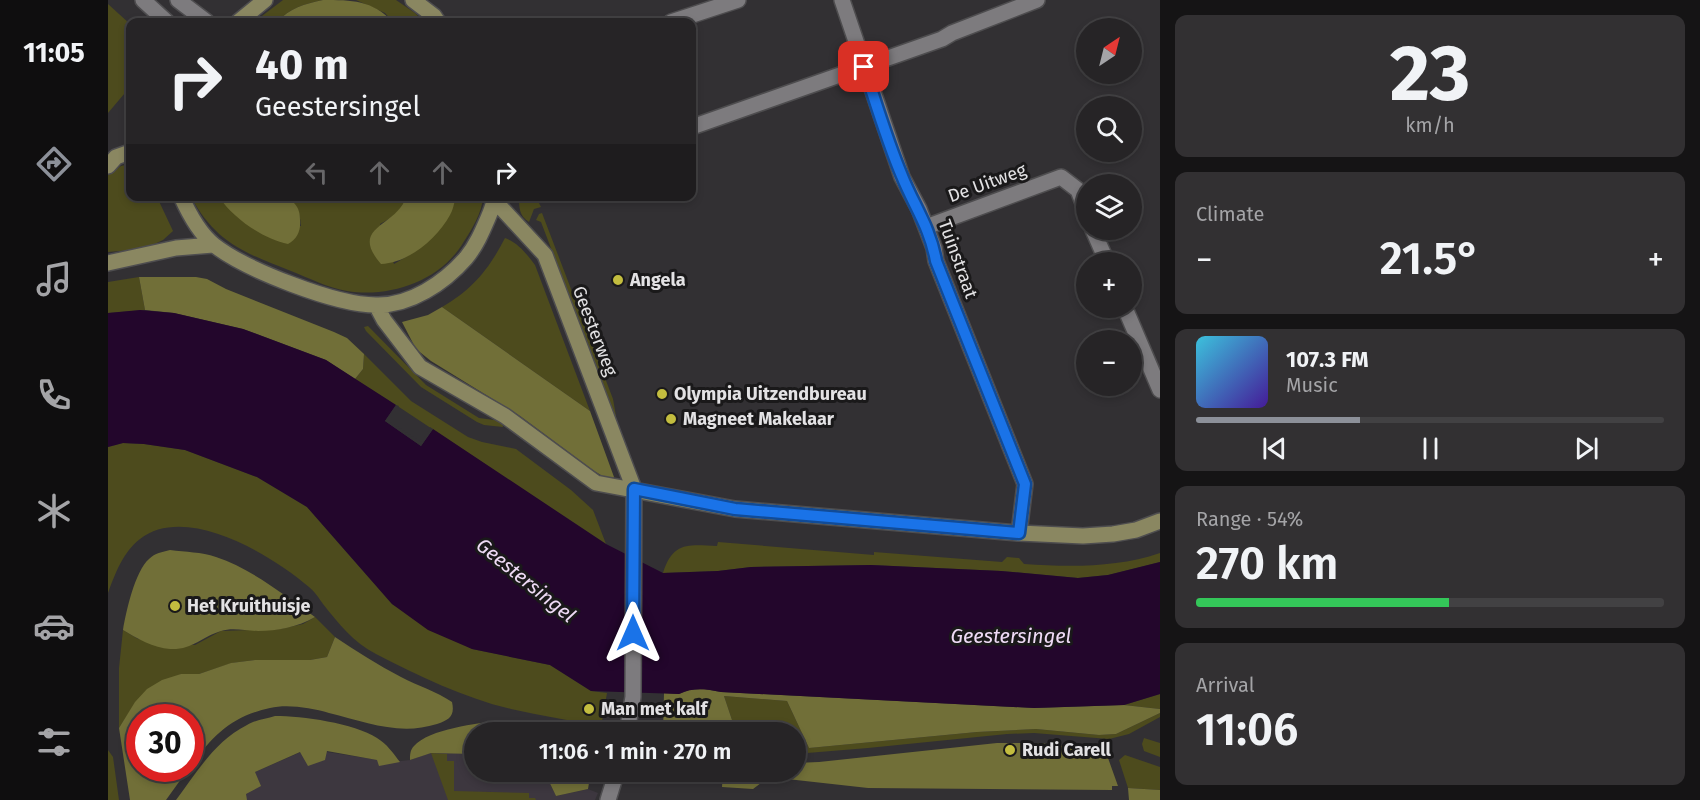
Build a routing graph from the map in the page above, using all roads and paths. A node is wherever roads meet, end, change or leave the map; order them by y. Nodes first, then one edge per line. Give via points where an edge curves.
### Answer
1 (142, 0) edge
2 (178, 0) edge
3 (265, 0) edge
4 (413, 0) edge
5 (429, 0) edge
6 (738, 0) edge
7 (842, 0) edge
8 (1037, 0) edge
9 (162, 18) edge
10 (202, 18) edge
11 (243, 18) edge
12 (435, 18) edge
13 (436, 18) edge
14 (683, 18) edge
15 (864, 67) junction
16 (696, 126) edge
17 (126, 154) edge
18 (108, 166) edge
19 (1076, 188) edge
20 (183, 201) edge
21 (494, 201) edge
22 (497, 201) edge
23 (926, 226) junction
24 (213, 244) junction
25 (108, 263) edge
26 (376, 305) junction
27 (1129, 318) edge
28 (1160, 390) edge
29 (634, 489) junction
30 (1160, 521) edge
31 (1019, 533) junction
32 (629, 722) edge
33 (613, 782) edge
34 (608, 800) edge

1 - 9 street
2 - 10 street
3 - 11 main road
4 - 12 main road
5 - 13 main road
6 - 14 street
7 - 15 street, Tuinstraat
8 - 15 street
15 - 16 street
15 - 23 street, Tuinstraat via 902,177
17 - 18 main road
19 - 23 street, De Uitweg via 1061,177
20 - 24 main road
21 - 26 main road via 479,239 450,273 412,298
22 - 29 main road, Geesterweg via 545,255
23 - 31 street, Tuinstraat via 936,261 1025,484
24 - 25 main road
24 - 26 main road via 256,269 306,289 345,302
26 - 29 main road via 420,367 505,416 596,483
27 - 28 street
29 - 31 main road via 735,509
29 - 32 street via 633,697
30 - 31 main road via 1113,534
33 - 34 street

